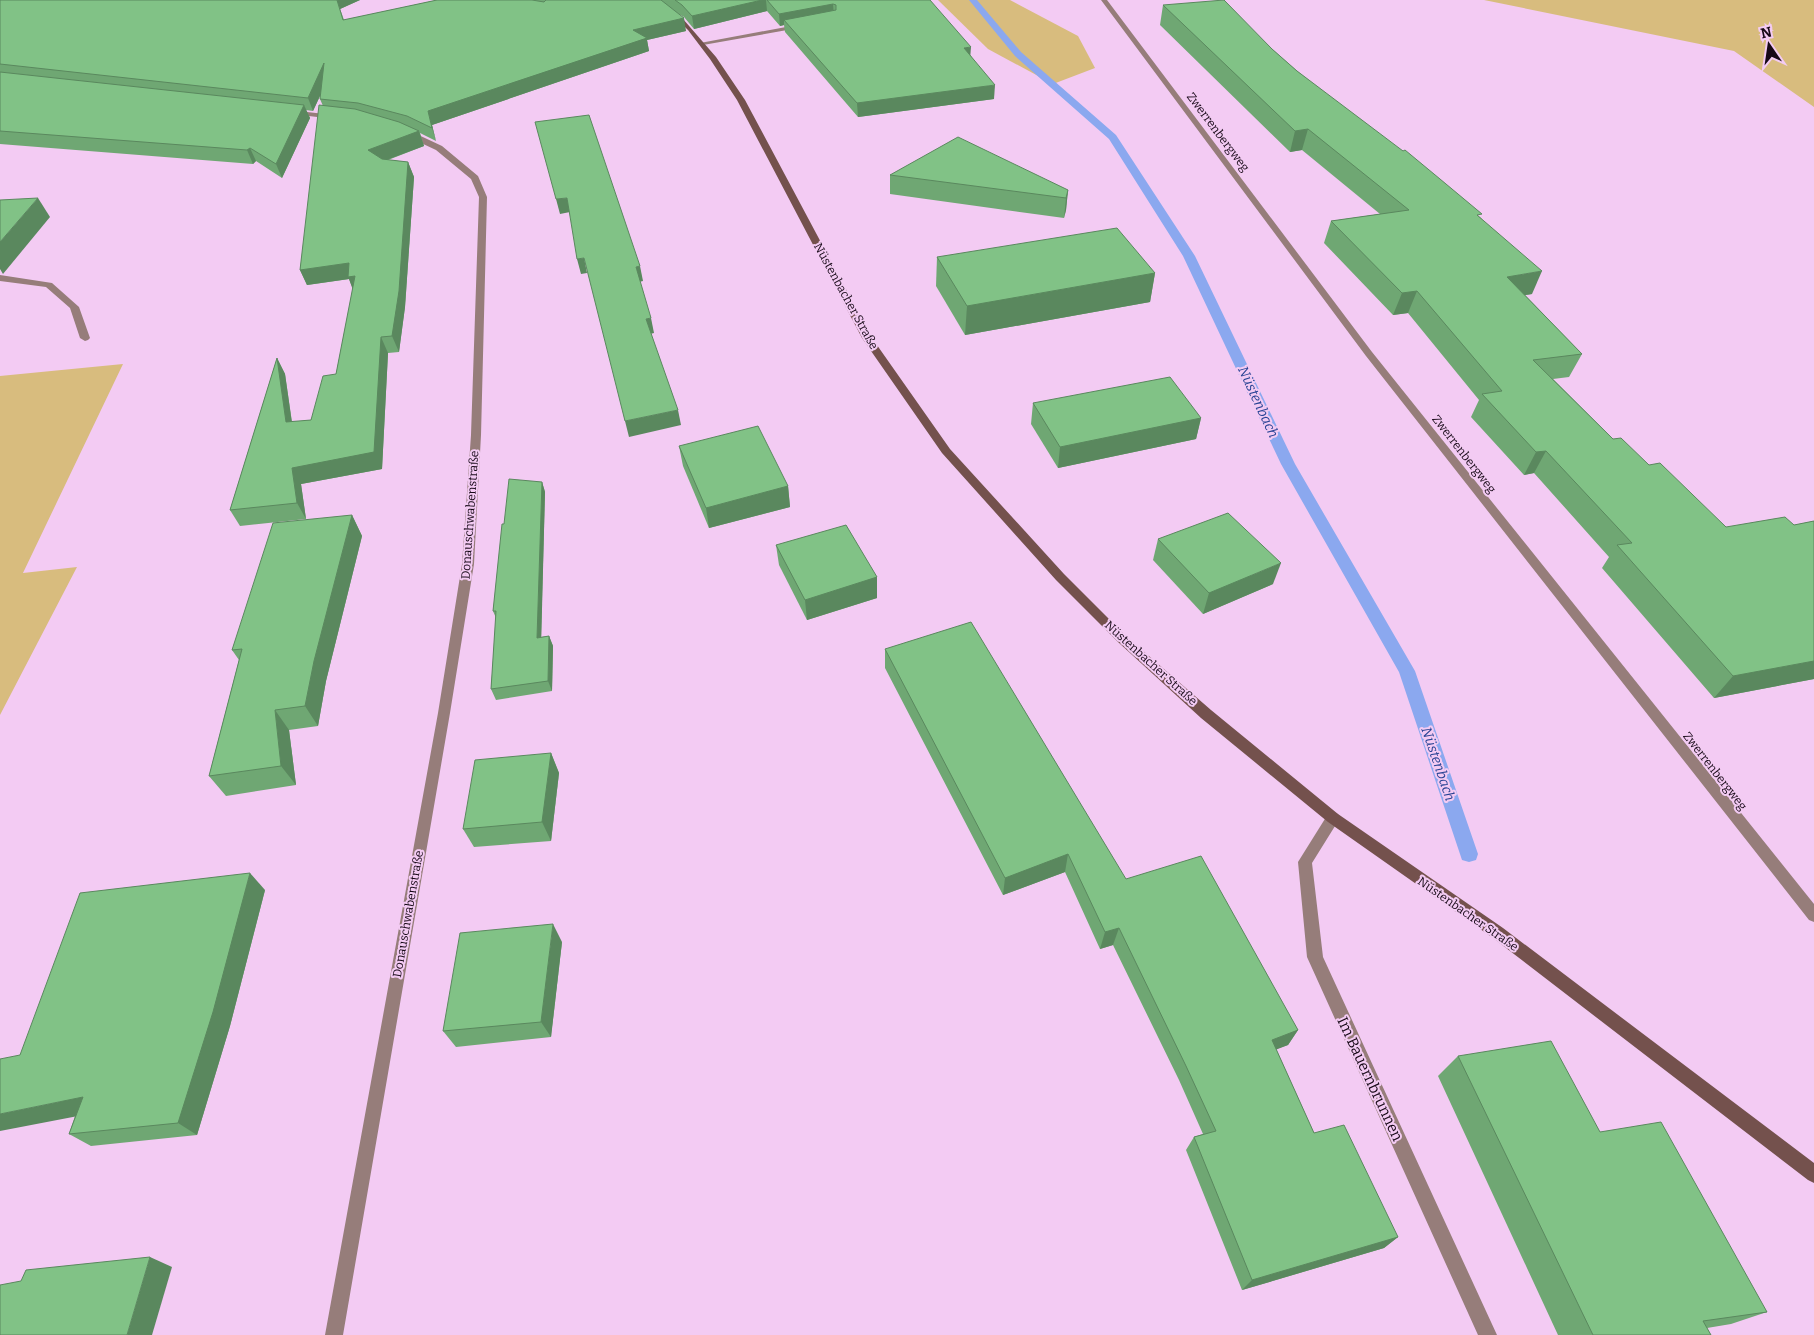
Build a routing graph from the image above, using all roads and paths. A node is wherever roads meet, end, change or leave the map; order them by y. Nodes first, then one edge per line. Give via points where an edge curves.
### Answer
1 (652, 0) edge
2 (1104, 0) edge
3 (806, 25) edge
4 (703, 43) junction
5 (276, 110) edge
6 (343, 118) edge
7 (398, 130) edge
8 (0, 278) edge
9 (85, 338) dead end
10 (1333, 818) junction
11 (1814, 915) edge
12 (1814, 1174) edge
13 (334, 1335) edge
14 (1488, 1335) edge

1 - 4 main road, Nüstenbacher Straße via 680,19
2 - 11 street, Zwerrenbergweg via 1369,354
3 - 4 street
4 - 10 main road, Nüstenbacher Straße via 741,100 867,338 946,451 1060,577 1122,639 1206,714
5 - 6 street
7 - 13 street, Donauschwabenstraße via 439,148 475,178 483,197 476,435 468,564
8 - 9 street via 49,285 74,307
10 - 12 main road, Nüstenbacher Straße via 1498,934
10 - 14 street, Im Bauernbrunnen via 1305,862 1315,957

